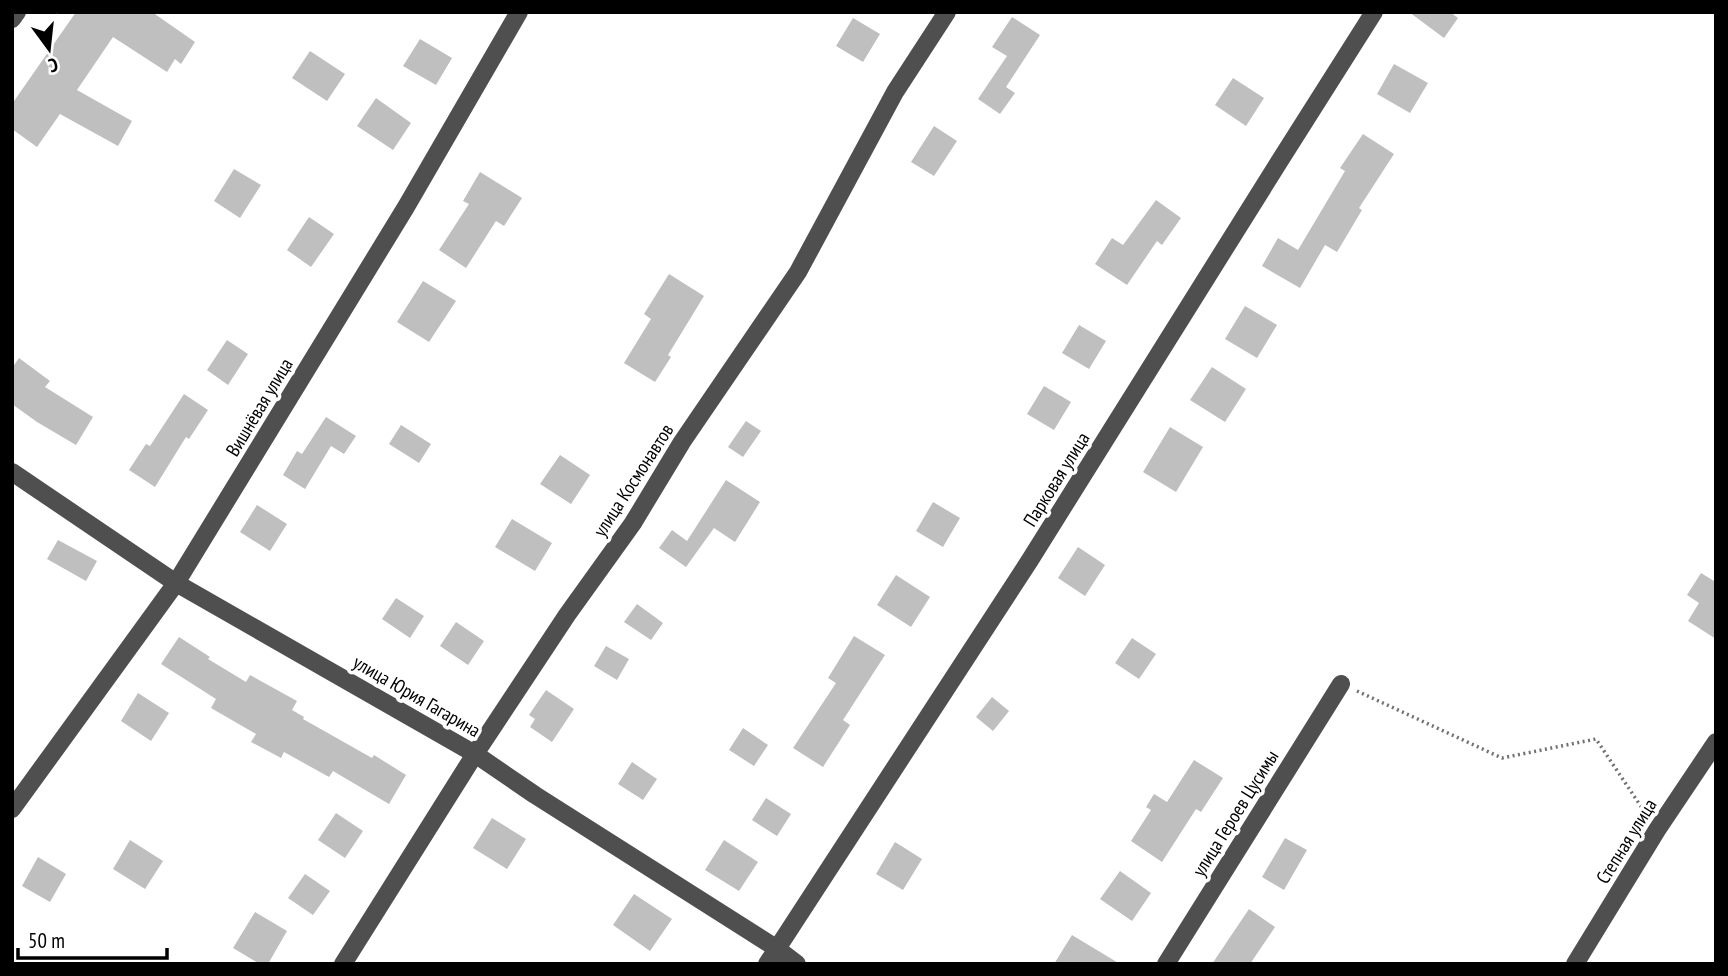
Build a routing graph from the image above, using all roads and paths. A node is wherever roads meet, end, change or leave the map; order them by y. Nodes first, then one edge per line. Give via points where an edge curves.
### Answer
1 (17, 12) edge
2 (519, 12) edge
3 (947, 12) edge
4 (1374, 12) edge
5 (12, 19) edge
6 (12, 472) edge
7 (176, 583) junction
8 (1341, 684) joint
9 (1716, 742) edge
10 (475, 754) junction
11 (12, 808) edge
12 (1657, 830) junction
13 (771, 956) edge
14 (343, 964) edge
15 (797, 964) edge
16 (1166, 964) edge
17 (1575, 964) edge

1 - 5 street
2 - 7 street, Вишнёвая улица via 406,207
3 - 10 street, улица Космонавтов via 895,92 798,272
4 - 13 street, Парковая улица via 1030,560
6 - 7 street, улица Юрия Гагарина
7 - 10 street, улица Юрия Гагарина
7 - 11 street, Вишнёвая улица
8 - 12 path via 1502,758 1596,739
8 - 16 street, улица Героев Цусимы
9 - 12 street, Степная улица
10 - 13 street, улица Юрия Гагарина
10 - 14 street, улица Космонавтов
12 - 17 street, Степная улица
13 - 15 street, улица Юрия Гагарина

